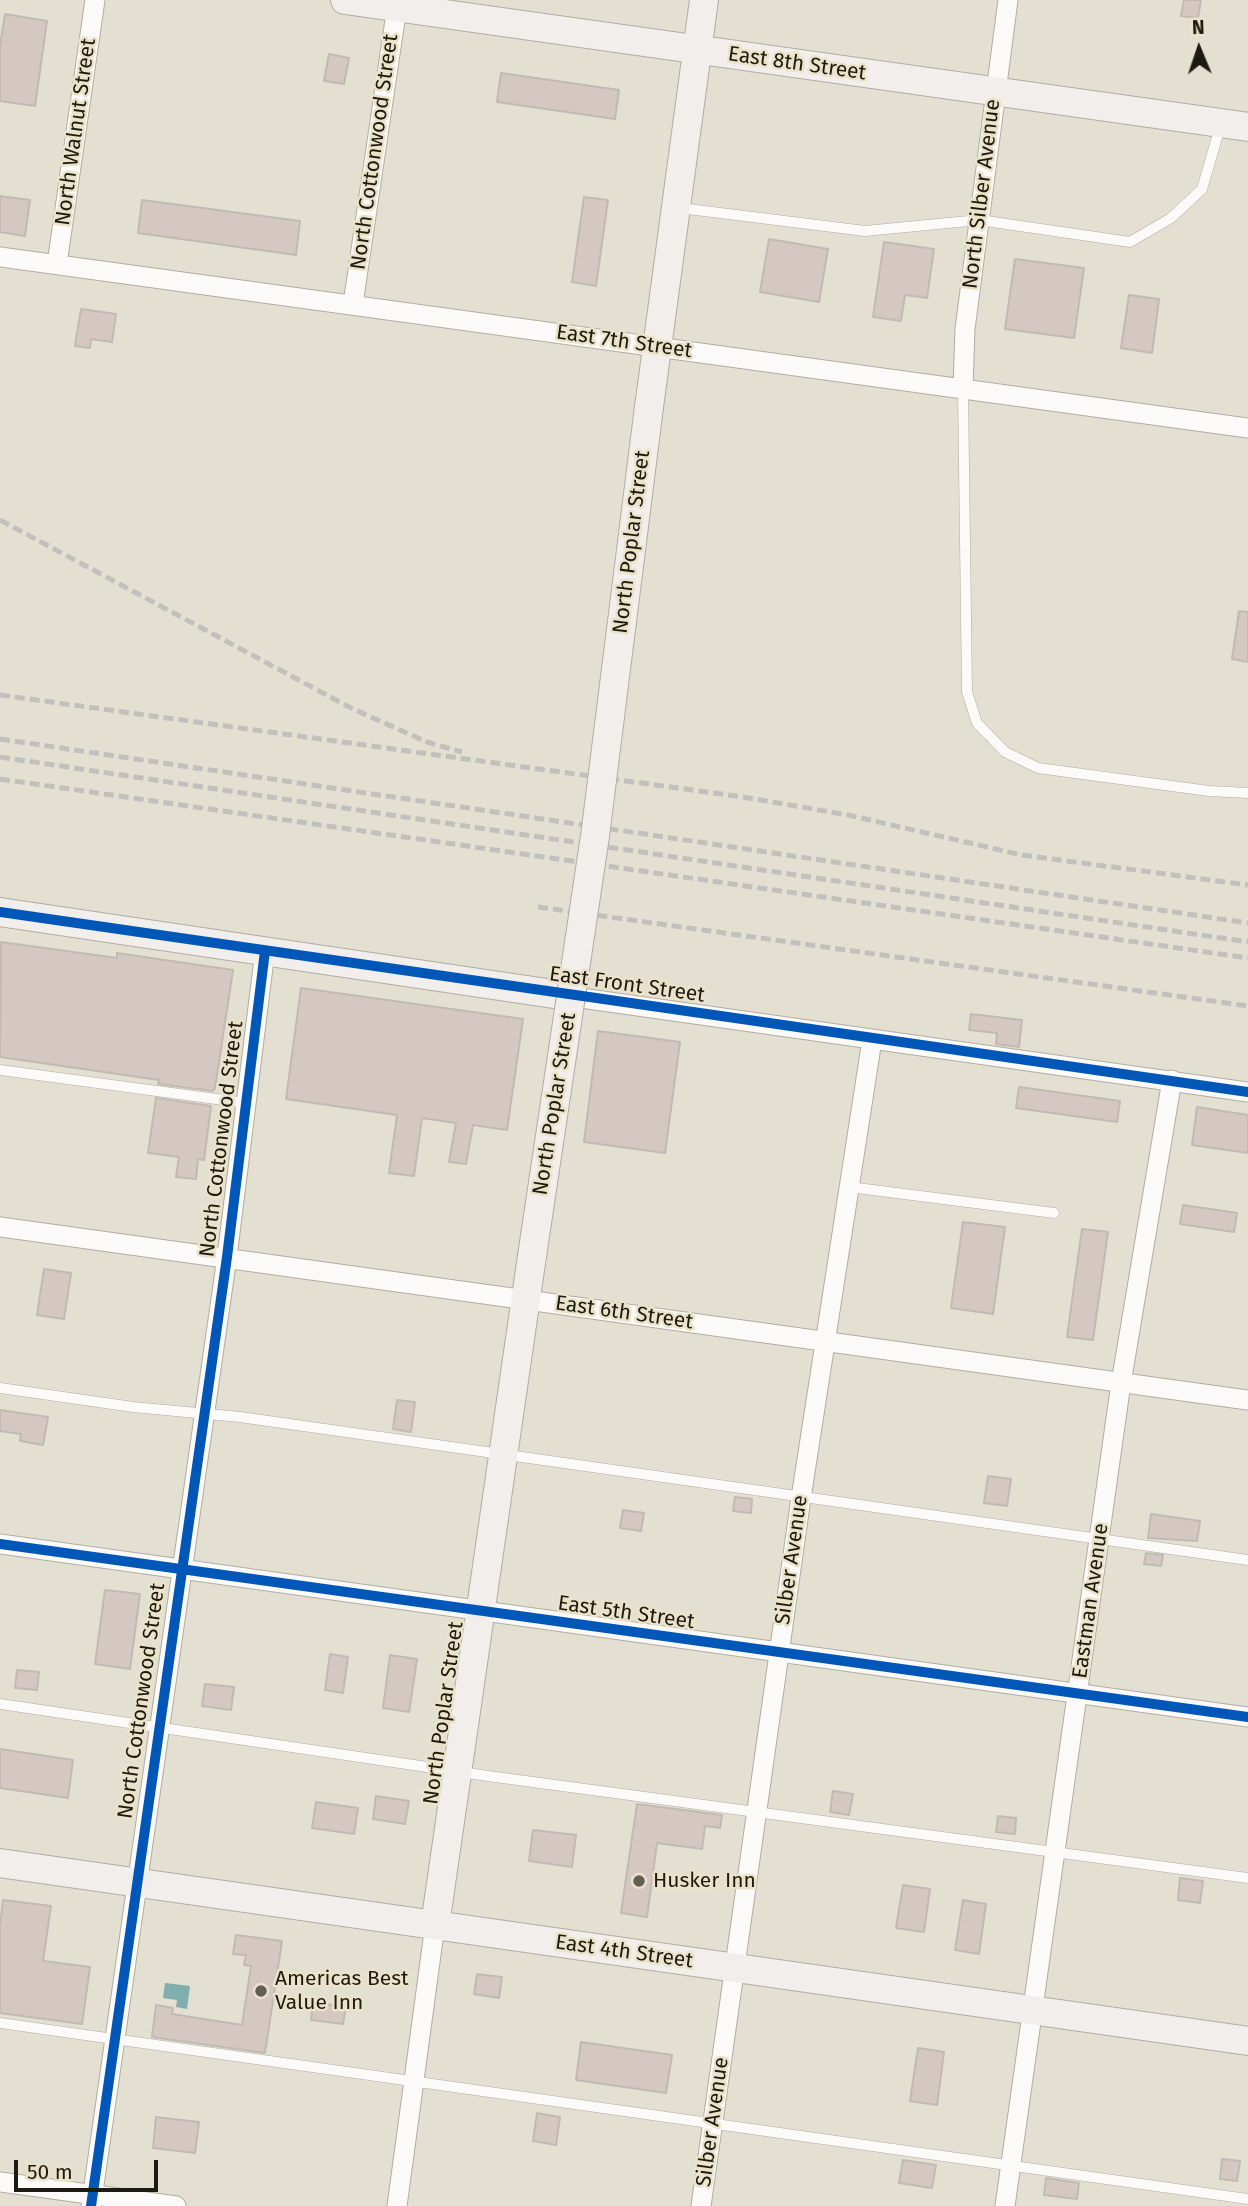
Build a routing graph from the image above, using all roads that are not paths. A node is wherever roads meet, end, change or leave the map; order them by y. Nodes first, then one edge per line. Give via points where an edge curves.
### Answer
1 (94, 0) edge
2 (345, 0) edge
3 (704, 0) edge
4 (1008, 0) edge
5 (397, 4) edge
6 (697, 50) junction
7 (995, 92) junction
8 (1235, 125) edge
9 (674, 207) junction
10 (979, 220) junction
11 (0, 257) edge
12 (57, 264) junction
13 (353, 304) junction
14 (657, 347) junction
15 (963, 389) junction
16 (1248, 428) edge
17 (1248, 793) edge
18 (0, 912) edge
19 (265, 951) junction
20 (574, 997) joint
21 (872, 1040) junction
22 (0, 1070) edge
23 (1172, 1080) junction
24 (1248, 1093) edge
25 (246, 1103) junction
26 (849, 1187) junction
27 (1054, 1213) dead end
28 (0, 1227) edge
29 (227, 1256) junction
30 (525, 1299) junction
31 (824, 1341) junction
32 (1121, 1382) junction
33 (0, 1388) edge
34 (1248, 1400) edge
35 (203, 1414) junction
36 (500, 1455) junction
37 (801, 1498) junction
38 (1100, 1540) junction
39 (0, 1544) edge
40 (1248, 1560) edge
41 (180, 1570) junction
42 (478, 1612) junction
43 (779, 1653) junction
44 (1078, 1692) junction
45 (0, 1704) edge
46 (1248, 1717) edge
47 (158, 1726) junction
48 (455, 1771) junction
49 (756, 1813) junction
50 (1055, 1852) junction
51 (0, 1863) edge
52 (1248, 1878) edge
53 (137, 1882) junction
54 (435, 1925) junction
55 (734, 1968) junction
56 (1033, 2011) junction
57 (0, 2023) edge
58 (114, 2038) junction
59 (1248, 2041) edge
60 (414, 2080) junction
61 (712, 2121) junction
62 (1011, 2164) junction
63 (0, 2182) edge
64 (1248, 2199) edge
65 (92, 2200) edge
66 (176, 2206) edge
67 (397, 2206) edge
68 (701, 2206) edge
69 (1005, 2206) edge

1 - 12 street, North Walnut Street
2 - 5 main road, East 8th Street
3 - 6 main road, North Poplar Street
4 - 7 street, North Silber Avenue
5 - 6 main road, East 8th Street
5 - 13 street, North Cottonwood Street
6 - 7 main road, East 8th Street
6 - 9 main road, North Poplar Street
7 - 8 main road, East 8th Street
7 - 10 street, North Silber Avenue
8 - 10 lane via 1202,189 1171,218 1130,242
9 - 10 lane via 865,231
9 - 14 main road, North Poplar Street
10 - 15 street, North Silber Avenue via 965,329
11 - 12 street, East 7th Street
12 - 13 street, East 7th Street
13 - 14 street, East 7th Street
14 - 15 street, East 7th Street
14 - 30 main road, North Poplar Street, bridge via 595,836
15 - 16 street, East 7th Street
15 - 17 lane via 967,692 978,723 1005,752 1038,768
18 - 19 main road, East Front Street
19 - 20 main road, East Front Street
19 - 25 street, North Cottonwood Street
20 - 21 street, East Front Street
21 - 23 street, East Front Street
21 - 26 street, Silber Avenue
22 - 25 lane
23 - 24 street, East Front Street
23 - 32 street, Eastman Avenue
25 - 29 street, North Cottonwood Street
26 - 27 lane
26 - 31 street, Silber Avenue
28 - 29 street, East 6th Street
29 - 30 street, East 6th Street
29 - 35 street, North Cottonwood Street
30 - 31 street, East 6th Street
30 - 36 main road, North Poplar Street
31 - 32 street, East 6th Street
31 - 37 street, Silber Avenue
32 - 34 street, East 6th Street
32 - 38 street, Eastman Avenue
33 - 35 lane
35 - 36 lane
35 - 41 street, North Cottonwood Street
36 - 37 lane
36 - 42 main road, North Poplar Street
37 - 38 lane
37 - 43 street, Silber Avenue
38 - 40 lane
38 - 44 street, Eastman Avenue
39 - 41 street, East 5th Street
41 - 42 street, East 5th Street
41 - 47 street, North Cottonwood Street
42 - 43 street, East 5th Street
42 - 48 main road, North Poplar Street
43 - 44 street, East 5th Street
43 - 49 street, Silber Avenue
44 - 46 street, East 5th Street
44 - 50 street, Eastman Avenue
45 - 47 lane
47 - 48 lane
47 - 53 street, North Cottonwood Street
48 - 49 lane
48 - 54 main road, North Poplar Street
49 - 50 lane
49 - 55 street, Silber Avenue
50 - 52 lane
50 - 56 street, Eastman Avenue
51 - 53 main road, East 4th Street
53 - 54 main road, East 4th Street
53 - 58 street, North Cottonwood Street
54 - 55 main road, East 4th Street
54 - 60 street, North Poplar Street
55 - 56 main road, East 4th Street
55 - 61 street, Silber Avenue
56 - 59 main road, East 4th Street
56 - 62 street, Eastman Avenue
57 - 58 lane
58 - 60 lane
58 - 65 street, North Cottonwood Street
60 - 61 lane
60 - 67 street, North Poplar Street
61 - 62 lane
61 - 68 street, Silber Avenue
62 - 64 lane
62 - 69 street, Eastman Avenue
63 - 65 street
65 - 66 street

